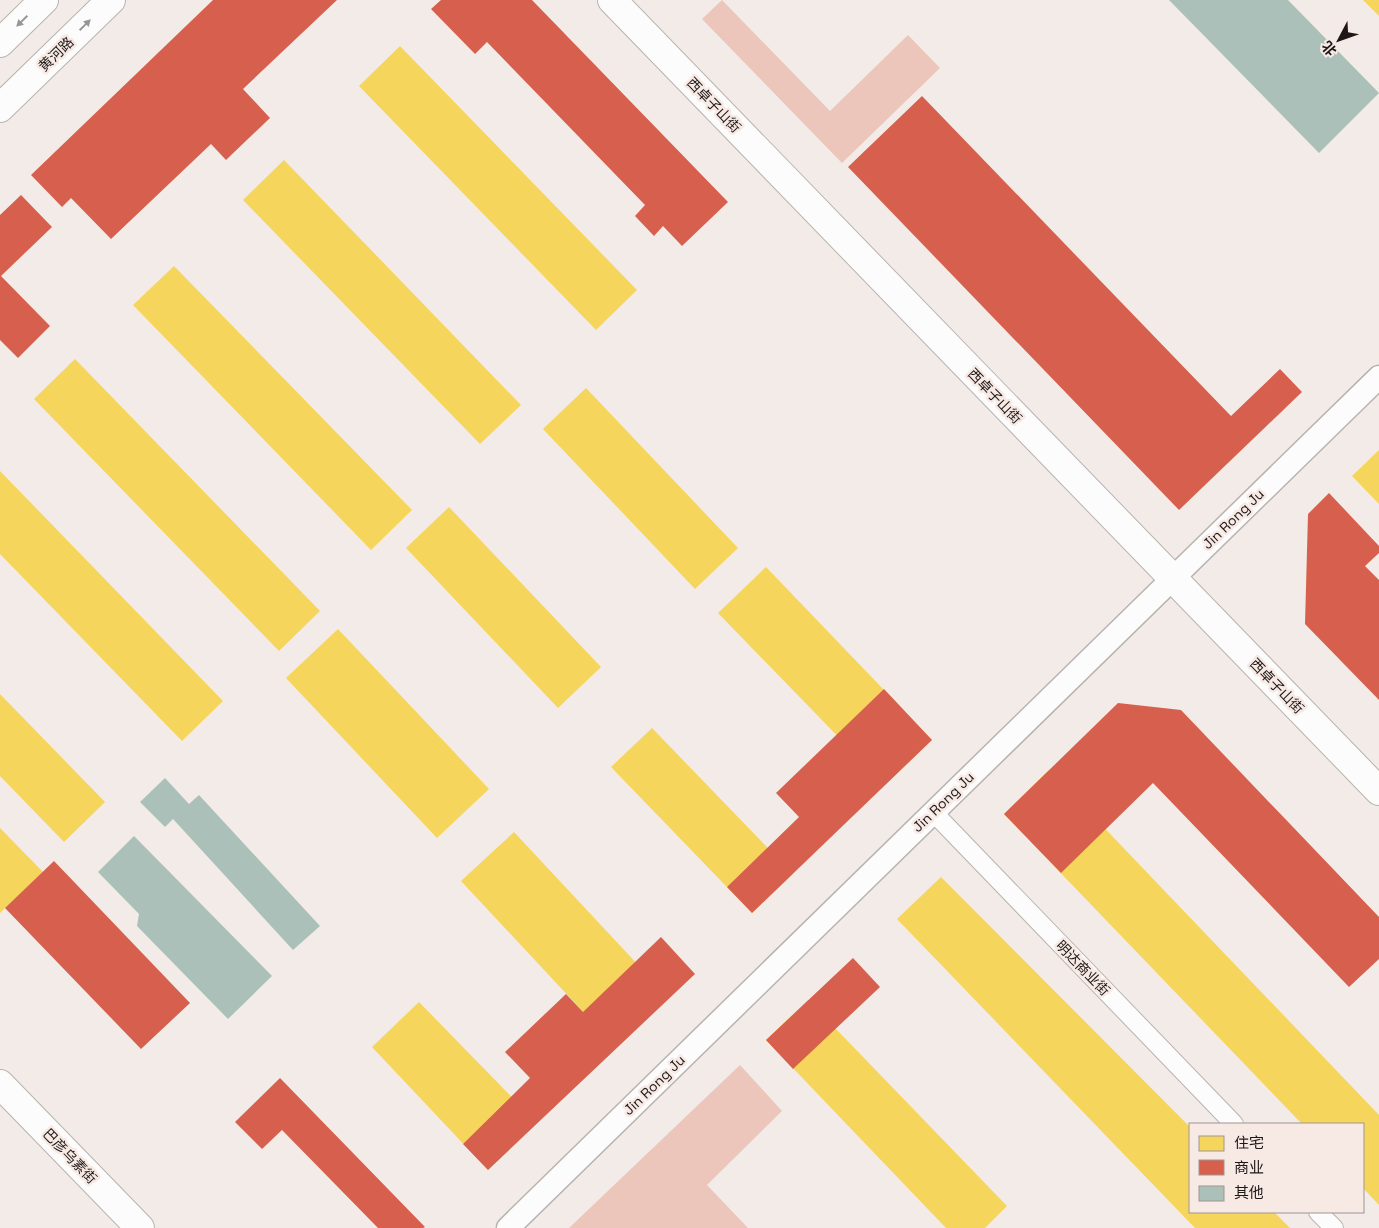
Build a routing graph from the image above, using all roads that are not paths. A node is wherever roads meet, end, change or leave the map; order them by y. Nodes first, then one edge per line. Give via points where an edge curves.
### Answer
1 (44, 0) edge
2 (111, 0) edge
3 (612, 0) edge
4 (0, 43) edge
5 (0, 108) edge
6 (1379, 377) edge
7 (1172, 578) junction
8 (1379, 791) edge
9 (933, 812) junction
10 (0, 1084) edge
11 (0, 1106) edge
12 (1233, 1123) edge
13 (1319, 1213) edge
14 (119, 1228) edge
15 (140, 1228) edge
16 (508, 1228) edge
17 (1334, 1228) edge

1 -> 4 street
5 -> 2 street, 黄河路
3 - 7 street, 西卓子山街
6 - 7 street, Jin Rong Ju
7 - 8 street, 西卓子山街
7 - 9 street, Jin Rong Ju
9 - 12 street, 明达商业街
9 - 16 street, Jin Rong Ju
10 - 15 street, 巴彦乌素街
11 - 14 street, 巴彦乌素街
13 - 17 street

